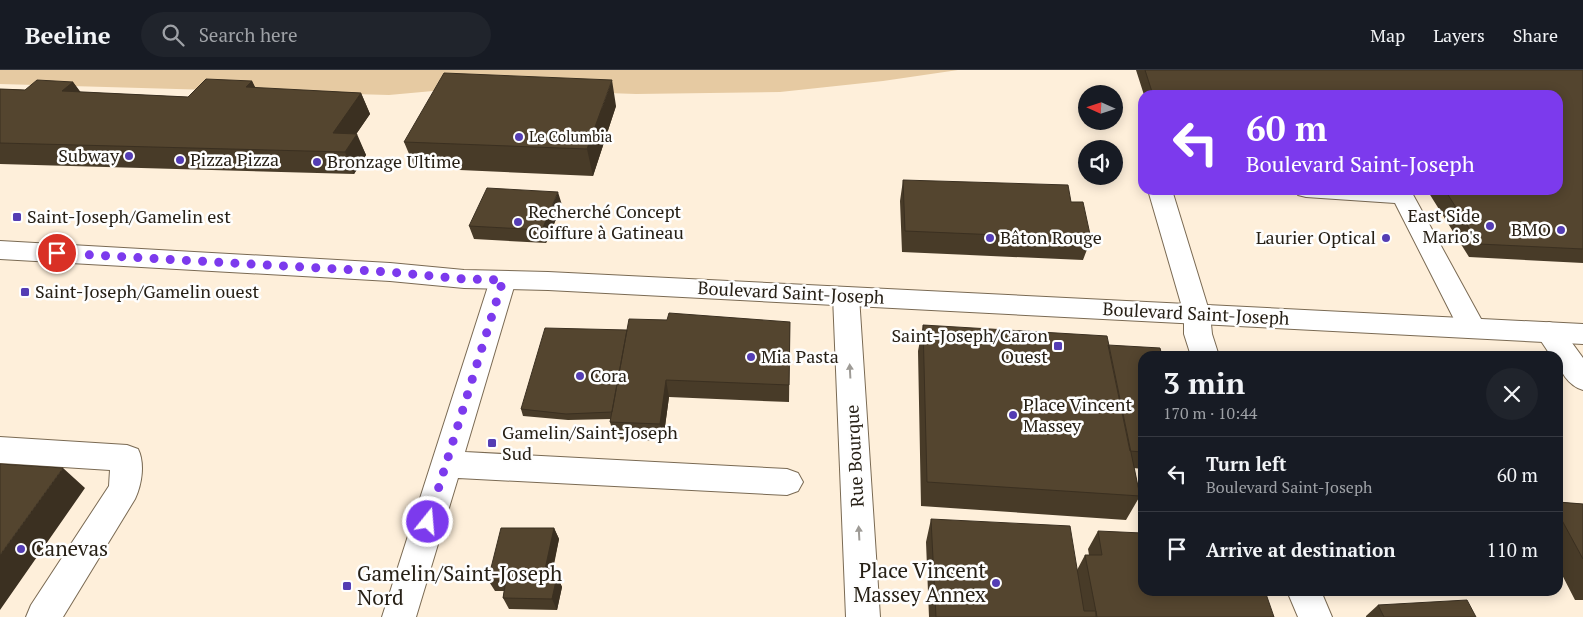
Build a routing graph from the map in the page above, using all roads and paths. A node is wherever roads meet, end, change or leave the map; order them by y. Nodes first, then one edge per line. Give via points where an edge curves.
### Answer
1 (1161, 195) edge
2 (1387, 195) edge
3 (0, 250) edge
4 (503, 280) junction
5 (846, 296) junction
6 (1197, 314) junction
7 (1472, 328) junction
8 (1549, 332) junction
9 (1583, 334) edge
10 (1203, 351) edge
11 (1563, 351) edge
12 (1563, 351) edge
13 (1583, 379) edge
14 (0, 450) edge
15 (446, 464) junction
16 (787, 482) dead end
17 (1306, 596) edge
18 (43, 617) edge
19 (399, 617) edge
20 (863, 617) edge
21 (1315, 617) edge

1 - 6 main road
2 - 7 main road via 1403,196
3 - 4 main road, Boulevard Saint-Joseph
4 - 5 main road, Boulevard Saint-Joseph
4 - 15 main road
5 - 6 main road, Boulevard Saint-Joseph
20 -> 5 main road, Rue Bourque
6 - 7 main road, Boulevard Saint-Joseph
6 - 10 main road
7 - 8 main road, Boulevard Saint-Joseph
8 - 9 main road, Boulevard Saint-Joseph
8 - 12 main road
11 - 13 main road
14 - 18 main road via 127,458 124,489
15 - 16 main road
15 - 19 main road
17 - 21 main road

